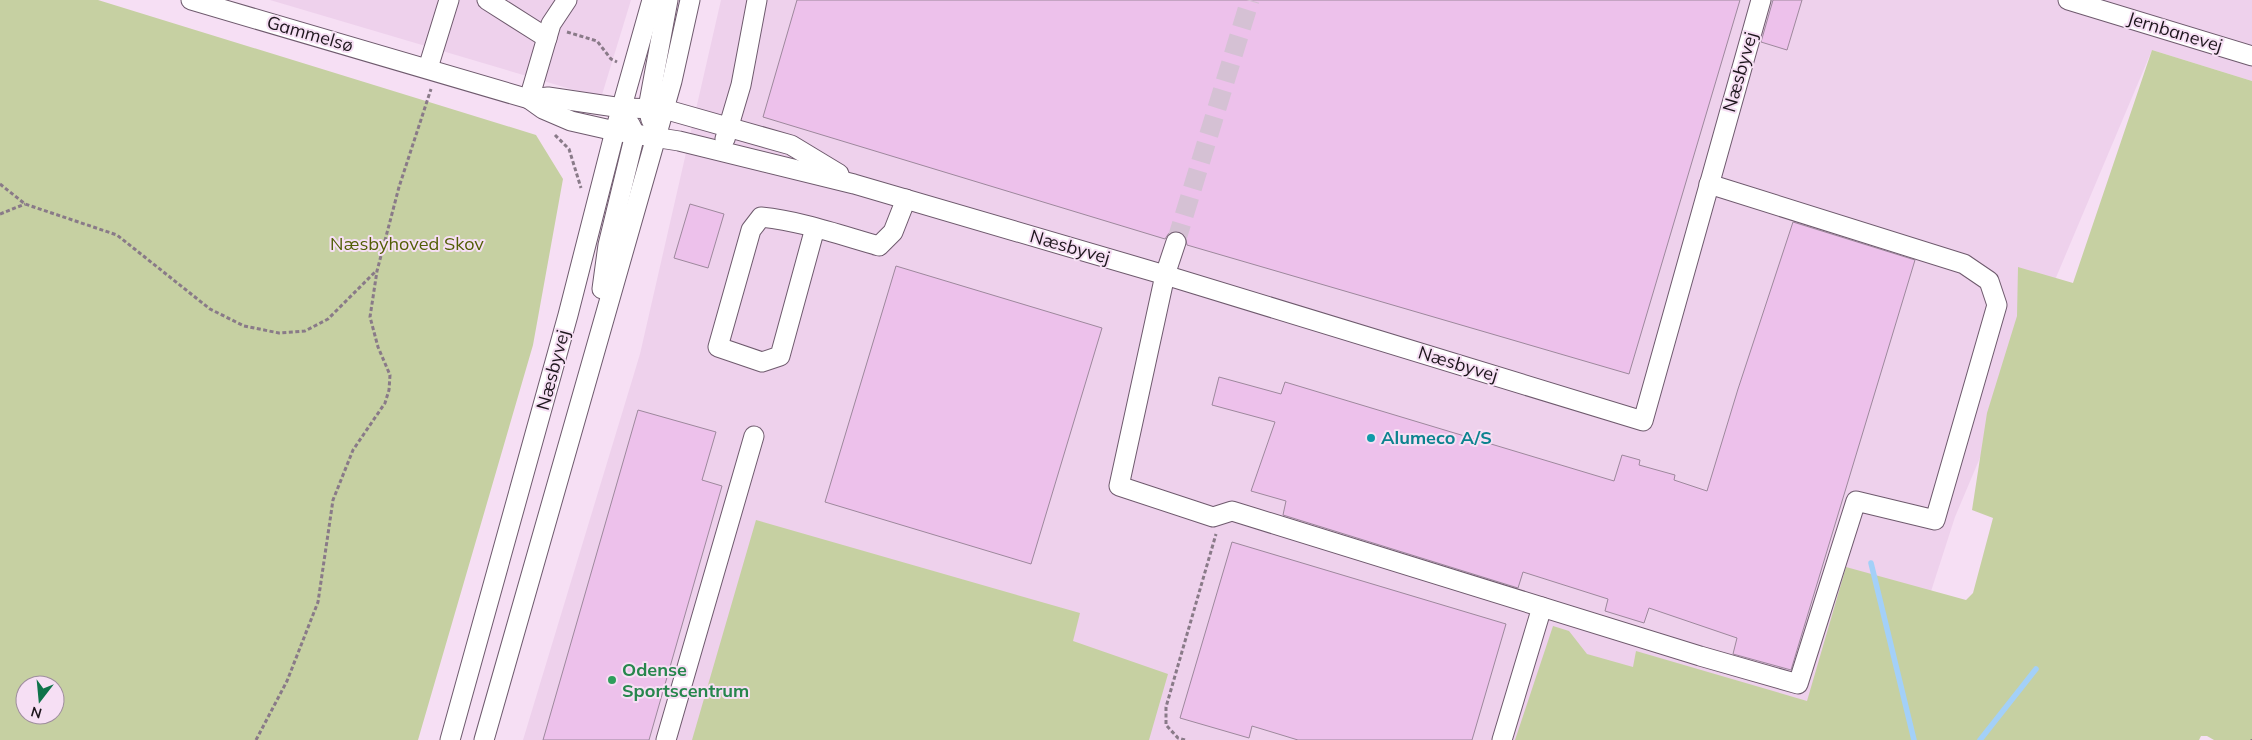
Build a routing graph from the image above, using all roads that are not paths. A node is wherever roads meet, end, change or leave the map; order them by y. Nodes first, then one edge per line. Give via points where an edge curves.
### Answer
1 (195, 0) edge
2 (449, 0) edge
3 (487, 0) edge
4 (567, 0) edge
5 (652, 0) edge
6 (668, 0) edge
7 (690, 0) edge
8 (757, 0) edge
9 (1761, 0) edge
10 (2068, 0) edge
11 (548, 33) junction
12 (2252, 56) edge
13 (428, 68) junction
14 (529, 99) junction
15 (622, 108) junction
16 (656, 109) junction
17 (729, 128) junction
18 (615, 131) junction
19 (635, 134) junction
20 (655, 139) junction
21 (721, 152) junction
22 (854, 184) junction
23 (1709, 184) junction
24 (906, 199) junction
25 (814, 228) junction
26 (1176, 242) tunnel mouth
27 (1165, 275) junction
28 (594, 355) junction
29 (754, 436) dead end
30 (1542, 607) junction
31 (450, 740) edge
32 (484, 740) edge
33 (666, 740) edge
34 (1502, 740) edge

1 - 13 street, Gammelsø
2 - 13 street
3 - 11 street
4 - 11 street
5 - 15 street, Næsbyvej
6 - 16 street
7 - 16 street, Næsbyvej
8 - 17 street via 741,85
9 - 23 street, Næsbyvej
10 - 12 street, Jernbanevej
11 - 14 street
13 - 14 street, Gammelsø
14 - 15 street, Gammelsø via 548,97
14 - 18 street, Gammelsø via 571,121
15 - 16 street, Gammelsø
15 - 18 street, Næsbyvej
15 - 19 street
16 - 17 street, Næsbyvej
16 - 20 street, Næsbyvej
17 - 21 street
17 - 22 street, Næsbyvej via 791,145
18 - 19 street, Gammelsø
18 - 31 street, Næsbyvej via 568,315
19 - 20 street, Gammelsø
19 - 28 street via 608,245
20 - 21 street, Næsbyvej via 679,141
20 - 28 street, Næsbyvej
21 - 22 street, Næsbyvej
22 - 24 street, Næsbyvej
23 - 27 street, Næsbyvej via 1642,421
23 - 30 street via 1964,264 1989,282 1996,305 1935,520 1856,501 1798,684
24 - 25 street via 893,232 879,246
24 - 27 street, Næsbyvej
25 - 25 street via 761,217 751,230 718,347 762,362 780,356
26 - 27 street
27 - 30 street via 1118,486 1213,517 1232,511
28 - 32 street, Næsbyvej
29 - 33 street
30 - 34 street

